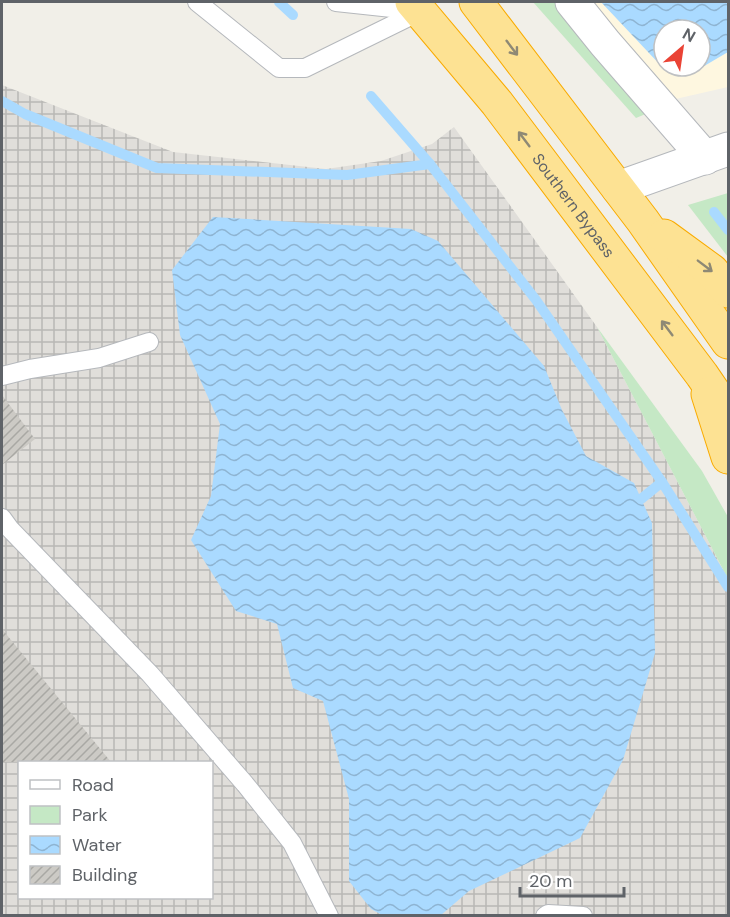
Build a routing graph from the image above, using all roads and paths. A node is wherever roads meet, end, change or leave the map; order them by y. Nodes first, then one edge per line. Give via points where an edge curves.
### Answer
1 (197, 2) edge
2 (336, 2) edge
3 (476, 2) edge
4 (572, 2) edge
5 (417, 6) edge
6 (717, 153) edge
7 (618, 188) junction
8 (643, 221) junction
9 (729, 291) edge
10 (148, 342) dead end
11 (729, 342) edge
12 (702, 375) junction
13 (2, 376) edge
14 (729, 413) edge
15 (729, 457) edge
16 (2, 518) edge
17 (329, 915) edge
18 (545, 915) edge
19 (583, 915) edge

1 - 5 lane via 279,68 305,68
2 - 5 lane
3 -> 7 highway
4 - 6 street via 605,43
12 -> 5 highway, Southern Bypass via 496,102
6 - 7 street
7 - 8 highway
8 -> 9 highway via 712,270
8 - 11 highway
10 - 13 lane via 99,358
12 - 14 highway, Southern Bypass
12 - 15 highway
16 - 17 lane via 150,674 245,784 292,843
18 - 19 lane

